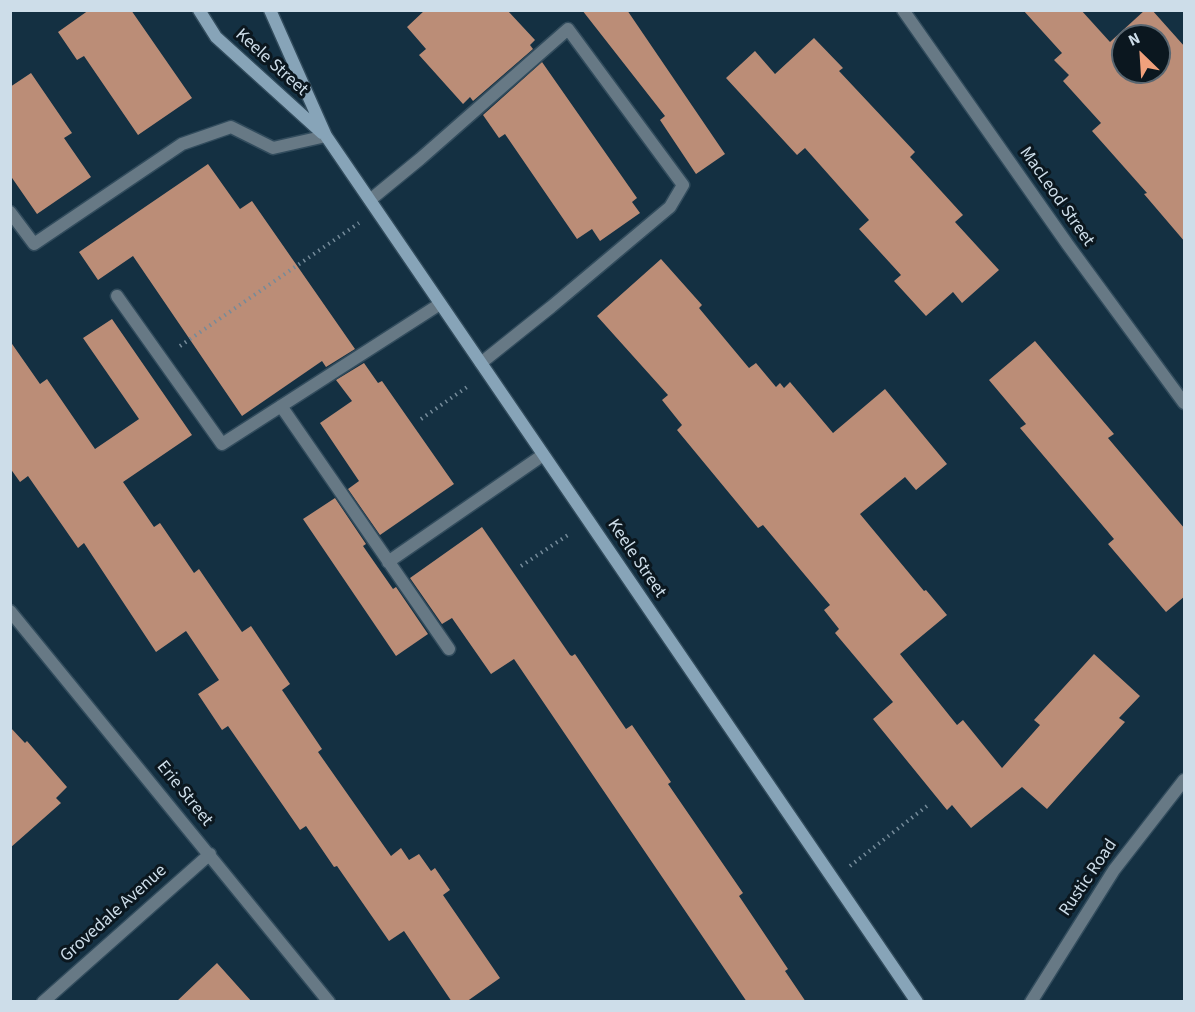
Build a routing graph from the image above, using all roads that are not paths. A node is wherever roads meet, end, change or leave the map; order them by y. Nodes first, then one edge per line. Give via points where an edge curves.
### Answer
1 (199, 10) edge
2 (270, 10) edge
3 (903, 10) edge
4 (326, 136) junction
5 (370, 200) junction
6 (10, 212) edge
7 (117, 296) dead end
8 (440, 304) junction
9 (484, 368) junction
10 (1185, 403) edge
11 (281, 406) junction
12 (543, 455) junction
13 (388, 562) junction
14 (10, 612) edge
15 (449, 649) dead end
16 (1185, 780) edge
17 (210, 854) junction
18 (43, 1002) edge
19 (329, 1002) edge
20 (917, 1002) edge
21 (1031, 1002) edge

1 - 4 main road, Keele Street via 216,37
2 - 4 main road, Keele Street
3 - 10 street, MacLeod Street
4 - 5 main road, Keele Street
4 - 6 street via 273,148 231,127 182,144 34,244
5 - 8 main road, Keele Street
5 - 9 street via 568,29 683,185 670,207
7 - 11 street via 222,444
8 - 9 main road, Keele Street
8 - 11 street
9 - 12 main road, Keele Street
11 - 13 street
12 - 13 street
12 - 20 main road, Keele Street
13 - 15 street
14 - 17 street, Erie Street
16 - 21 street, Rustic Road via 1114,870
17 - 18 street, Grovedale Avenue
17 - 19 street, Erie Street

